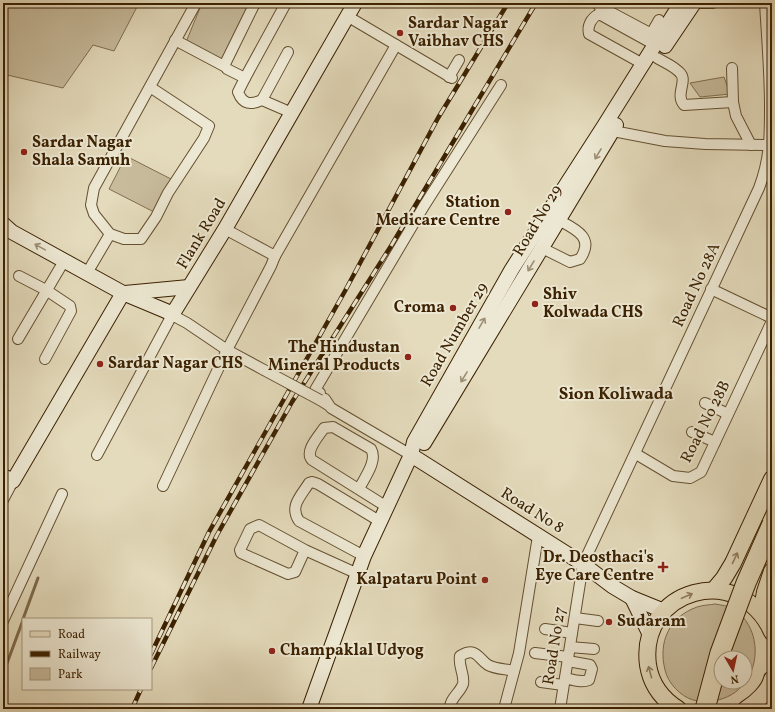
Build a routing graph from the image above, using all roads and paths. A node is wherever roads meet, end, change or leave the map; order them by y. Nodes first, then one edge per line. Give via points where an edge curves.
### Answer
1 (196, 3) edge
2 (255, 3) edge
3 (286, 3) edge
4 (355, 3) edge
5 (690, 3) edge
6 (713, 3) edge
7 (765, 3) edge
8 (599, 6) dead end
9 (347, 16) junction
10 (659, 20) dead end
11 (175, 40) junction
12 (396, 44) junction
13 (655, 44) junction
14 (288, 52) dead end
15 (459, 60) dead end
16 (643, 64) junction
17 (732, 68) dead end
18 (227, 69) dead end
19 (245, 78) junction
20 (771, 79) edge
21 (501, 85) dead end
22 (150, 87) junction
23 (262, 100) junction
24 (733, 102) junction
25 (292, 113) junction
26 (609, 129) junction
27 (751, 145) junction
28 (770, 145) junction
29 (429, 204) dead end
30 (553, 218) junction
31 (3, 224) edge
32 (225, 229) junction
33 (110, 234) junction
34 (542, 248) junction
35 (275, 256) junction
36 (64, 261) junction
37 (87, 273) junction
38 (19, 276) dead end
39 (190, 287) junction
40 (162, 289) junction
41 (711, 289) junction
42 (46, 290) junction
43 (123, 293) junction
44 (169, 313) junction
45 (772, 318) edge
46 (772, 321) edge
47 (18, 339) dead end
48 (227, 350) junction
49 (45, 359) dead end
50 (324, 402) junction
51 (705, 402) dead end
52 (726, 412) junction
53 (692, 432) dead end
54 (713, 440) junction
55 (636, 454) junction
56 (97, 455) dead end
57 (411, 455) junction
58 (8, 479) edge
59 (772, 479) edge
60 (163, 486) dead end
61 (359, 489) junction
62 (62, 494) dead end
63 (3, 500) edge
64 (387, 507) junction
65 (381, 522) junction
66 (772, 524) edge
67 (538, 536) junction
68 (772, 539) edge
69 (305, 550) junction
70 (364, 556) junction
71 (583, 564) junction
72 (772, 570) edge
73 (358, 574) junction
74 (714, 590) junction
75 (632, 598) junction
76 (664, 611) junction
77 (575, 618) junction
78 (3, 621) edge
79 (598, 621) dead end
80 (769, 625) edge
81 (545, 629) dead end
82 (572, 633) junction
83 (650, 635) junction
84 (570, 647) junction
85 (594, 649) dead end
86 (727, 650) edge
87 (535, 653) dead end
88 (568, 660) junction
89 (548, 661) dead end
90 (514, 671) junction
91 (772, 681) edge
92 (541, 682) dead end
93 (564, 682) junction
94 (673, 707) edge
95 (309, 709) edge
96 (450, 709) edge
97 (504, 709) edge
98 (560, 709) edge
99 (705, 709) edge
100 (746, 709) edge

1 - 11 street
2 - 11 street via 224,66
3 - 19 street
4 - 9 main road, Flank Road
5 - 6 street
5 - 13 main road, Road Number 29
5 - 13 main road
7 - 20 street, Road No 28A
8 - 13 street
9 - 12 street
9 - 25 main road, Flank Road
10 - 13 street
11 - 22 street
12 - 15 street via 451,77
12 - 35 street
13 - 16 main road, Road Number 29
13 - 16 street via 599,14 589,25 589,34
13 - 24 street via 681,74 680,93 684,105
13 - 26 main road
14 - 23 street
16 - 26 main road, Road Number 29
17 - 24 street
18 - 19 street
19 - 23 street via 238,92 240,98 254,103
20 - 28 street, Road No 28A
21 - 50 street via 424,206 315,390 320,393
22 - 33 street via 94,188 91,205 94,214
22 - 33 street via 210,126 141,239 124,239
23 - 25 street
24 - 27 street via 736,116
25 - 32 main road, Flank Road
26 - 27 street via 665,141
26 - 30 main road, Road Number 29
27 - 28 street
28 - 41 street, Road No 28A via 766,171
29 - 50 street via 325,379
30 - 34 main road, Road No 29
30 - 34 street via 579,232 586,241 586,247 583,255 570,262
57 -> 30 main road, Road Number 29 via 414,442 512,269
36 -> 31 main road via 12,232
32 - 35 street
32 - 39 main road, Flank Road
33 - 37 street
34 -> 57 main road, Road No 29 via 422,447
35 - 48 street
36 - 37 main road
36 - 42 street
37 - 43 main road
38 - 42 street
39 - 40 main road
39 - 44 main road, Flank Road
40 - 43 main road
40 - 44 main road
41 - 45 street
41 - 55 street, Road No 28A
42 - 47 street
42 - 49 street via 68,303 71,311
43 - 44 main road
43 - 58 main road
44 - 48 street
44 - 56 street
46 - 52 street, Road No 28B
48 - 50 street, bridge
48 - 60 street
50 - 57 street
51 - 52 street
52 - 54 street, Road No 28B
53 - 54 street
54 - 55 street, Road No 28B via 701,472 690,478 673,476
55 - 71 street, Road No 28A
57 - 64 main road, Road Number 29
57 - 67 main road, Road No 8
58 - 63 street
74 -> 59 main road via 733,563
61 - 61 street via 310,458 310,451 324,428 333,427 371,449 373,460
61 - 64 street
62 - 78 street
64 - 65 main road, Road Number 29
65 - 70 main road, Road Number 29
65 - 70 street via 312,482 294,507 299,521
66 - 99 highway, bridge via 746,583 720,653
67 - 71 main road, Road No 8
67 - 90 street
68 - 86 highway
69 - 69 street via 259,525 250,528 240,550 241,553 288,574 295,572
69 - 73 street
70 - 73 main road, Road Number 29
71 - 75 main road, Road No 8
71 - 77 street, Road No 27
72 - 80 main road via 764,603
73 - 95 main road, Road Number 29
76 -> 74 main road via 678,599 695,592
74 - 80 main road via 734,594 746,600
75 - 76 main road, Road No 8
75 - 83 main road
76 - 83 main road
77 - 79 street
77 - 82 street, Road No 27
81 - 82 street
82 - 84 street, Road No 27
94 -> 83 main road via 657,690 649,673 647,654
84 - 85 street
84 - 88 street, Road No 27
87 - 88 street
88 - 89 street
88 - 93 street, Road No 27
88 - 93 street via 590,665 592,669 587,681
90 - 96 street via 487,664 473,653 460,656 462,685 451,702
90 - 97 street
91 - 100 main road via 764,693
92 - 93 street
93 - 98 street, Road No 27

